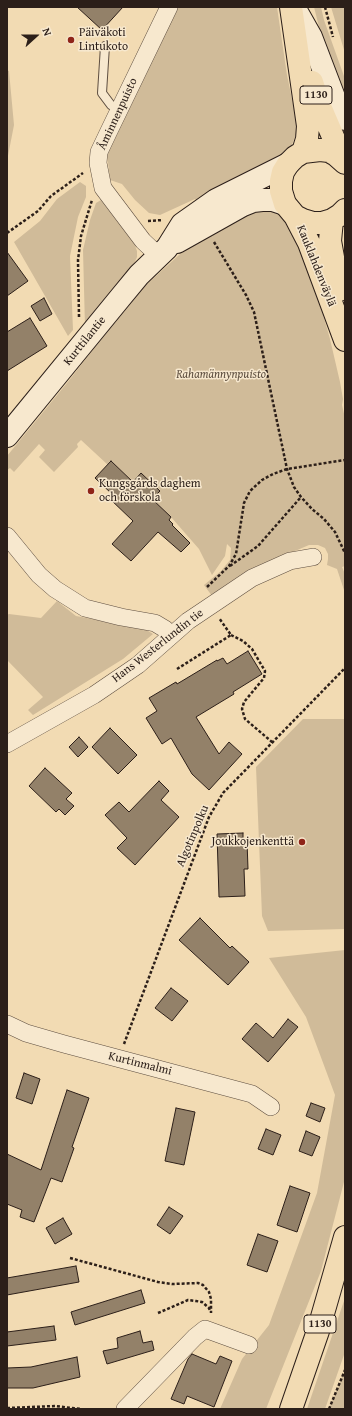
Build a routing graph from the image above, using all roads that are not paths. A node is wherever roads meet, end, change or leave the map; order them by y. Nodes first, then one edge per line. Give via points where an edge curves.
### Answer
1 (169, 7) edge
2 (291, 7) edge
3 (294, 7) edge
4 (295, 29) junction
5 (104, 46) dead end
6 (119, 111) junction
7 (345, 119) edge
8 (296, 158) junction
9 (344, 162) edge
10 (290, 210) junction
11 (338, 215) edge
12 (163, 252) junction
13 (345, 331) edge
14 (345, 340) edge
15 (7, 436) edge
16 (7, 536) edge
17 (313, 557) dead end
18 (170, 636) junction
19 (7, 744) edge
20 (7, 1024) edge
21 (271, 1107) dead end
22 (345, 1237) edge
23 (249, 1345) dead end
24 (125, 1409) edge
25 (291, 1409) edge

1 - 6 street, Åminnenpuisto
2 - 4 main road, 1130
3 - 7 street via 311,37 337,105
4 - 8 main road, 1130 via 308,126 307,139
4 - 9 main road, 1130 via 319,104
5 - 6 lane via 102,93
6 - 12 street, Åminnenpuisto via 99,152 98,163 103,188 143,241
8 - 9 main road, 1130 via 316,150 329,151
8 - 10 main road, 1130 via 283,172 281,181 281,191
8 - 12 street, Kurttilantie via 195,213 182,224
10 - 11 main road via 303,220 313,223 322,223
10 - 12 street, Kurttilantie via 273,200 253,201 204,226
10 - 14 main road, Kauklahdenväylä / 1130 via 309,243
11 - 13 main road, Kauklahdenväylä via 330,241
12 - 15 street, Kurttilantie via 72,349
16 - 18 street via 39,575 55,589 85,608 121,618 155,623 165,629
17 - 18 street, Hans Westerlundin tie via 290,561 252,578
18 - 19 street, Hans Westerlundin tie via 138,665 94,695
20 - 21 street, Kurtinmalmi via 26,1033 64,1044 252,1094
22 - 25 main road, 1130 via 318,1331
23 - 24 street via 205,1329

